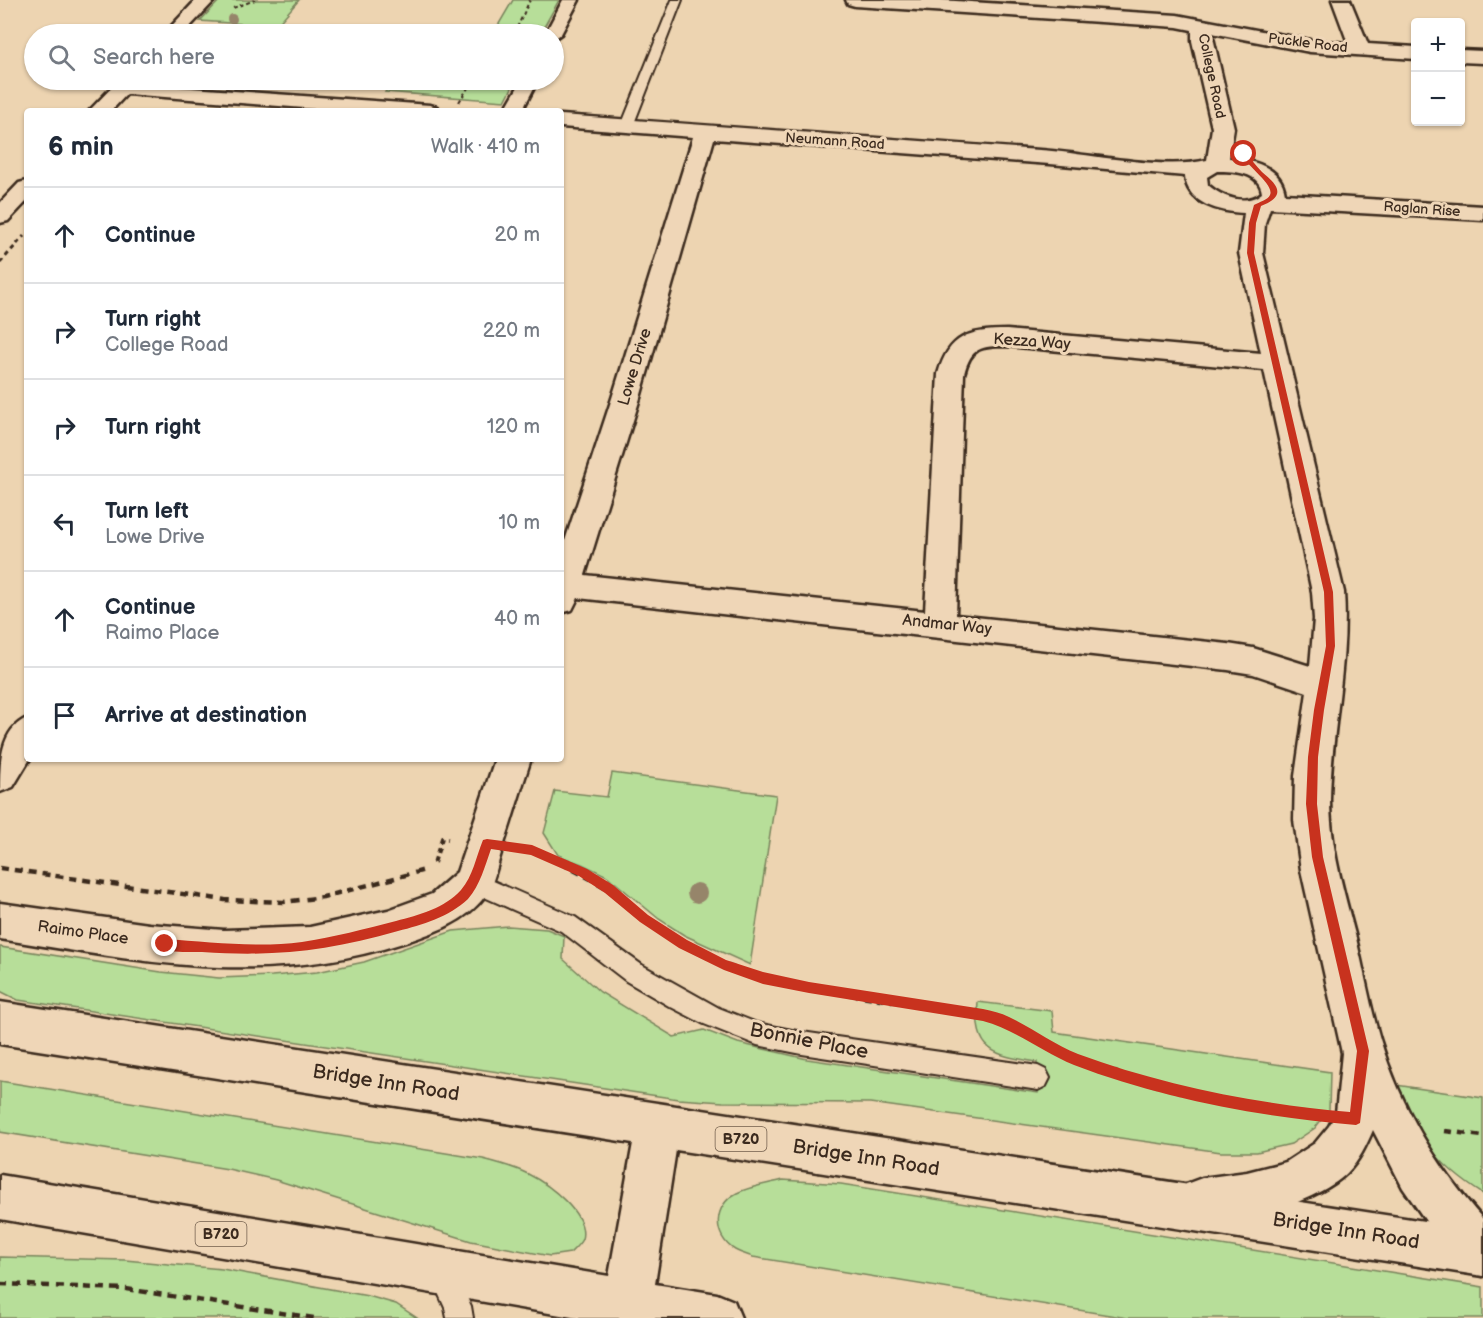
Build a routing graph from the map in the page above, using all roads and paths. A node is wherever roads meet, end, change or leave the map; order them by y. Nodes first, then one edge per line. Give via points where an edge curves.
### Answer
1 (206, 0) edge
2 (530, 0) edge
3 (571, 0) edge
4 (677, 0) edge
5 (855, 0) edge
6 (1341, 0) edge
7 (1099, 8) edge
8 (183, 24) edge
9 (519, 24) edge
10 (558, 24) edge
11 (1202, 25) junction
12 (1361, 50) junction
13 (1411, 53) edge
14 (1465, 56) edge
15 (1483, 57) edge
16 (119, 90) edge
17 (191, 90) edge
18 (467, 90) edge
19 (525, 90) edge
20 (457, 105) dead end
21 (102, 108) edge
22 (387, 108) edge
23 (515, 108) edge
24 (564, 121) edge
25 (627, 126) junction
26 (1223, 128) junction
27 (705, 132) junction
28 (1206, 180) junction
29 (1264, 190) junction
30 (24, 191) edge
31 (1483, 213) edge
32 (0, 216) edge
33 (24, 237) edge
34 (1251, 253) junction
35 (0, 263) edge
36 (1276, 363) junction
37 (564, 590) edge
38 (564, 593) edge
39 (940, 625) junction
40 (1324, 684) junction
41 (24, 738) edge
42 (512, 762) edge
43 (0, 776) edge
44 (487, 844) junction
45 (0, 868) edge
46 (473, 882) junction
47 (0, 921) edge
48 (0, 1023) edge
49 (1038, 1078) dead end
50 (1374, 1121) junction
51 (658, 1126) junction
52 (1483, 1136) edge
53 (0, 1197) edge
54 (1166, 1204) junction
55 (1483, 1253) edge
56 (441, 1272) junction
57 (0, 1284) edge
58 (626, 1313) edge
59 (314, 1318) edge
60 (459, 1318) edge
61 (717, 1318) edge

1 - 8 street
2 - 9 path
3 - 10 street
4 - 25 lane
5 - 7 street, Puckle Road
6 - 12 street
7 - 11 street, Puckle Road
11 - 12 street, Puckle Road via 1285,42
11 - 26 street, College Road via 1202,41
12 - 13 street, Puckle Road
14 - 15 street
16 - 21 street
17 - 22 street
18 - 20 path
19 - 23 street
24 - 25 street, Neumann Road
25 - 27 street, Neumann Road
26 - 28 street, College Road
26 - 29 street, College Road
27 - 28 street, Neumann Road via 1050,157
27 - 37 street, Lowe Drive
28 - 29 street via 1238,165
28 - 29 street via 1234,206
28 - 34 street
29 - 31 street, Raglan Rise via 1361,204
29 - 34 street via 1253,223
30 - 32 street
33 - 35 path
34 - 36 street
36 - 39 street, Kezza Way via 1007,338 972,341 963,347 951,374
36 - 40 street via 1329,592 1330,646
38 - 39 street, Andmar Way
39 - 40 street, Andmar Way via 1228,657
40 - 50 street via 1313,757 1314,830 1363,1051
41 - 43 street
42 - 44 street
44 - 45 path via 442,838 432,869 323,897 283,902 225,900
44 - 46 street
44 - 50 path via 532,850 583,873 683,944 763,978 983,1015 1006,1021 1074,1059 1128,1077 1232,1102
46 - 47 street, Raimo Place via 448,907 421,919 362,936 301,947 203,948
46 - 49 lane, Bonnie Place via 568,924 634,973 712,1016 757,1034
48 - 51 street, Bridge Inn Road / B720
50 - 52 path
50 - 54 street via 1346,1139 1324,1165 1277,1188
50 - 55 street via 1417,1167 1444,1208
51 - 54 street, Bridge Inn Road / B720
51 - 58 street
53 - 56 street, B720
54 - 55 street, Bridge Inn Road / B720
56 - 58 street, B720
56 - 60 lane via 458,1306
57 - 59 path via 126,1289
58 - 61 street, B720

